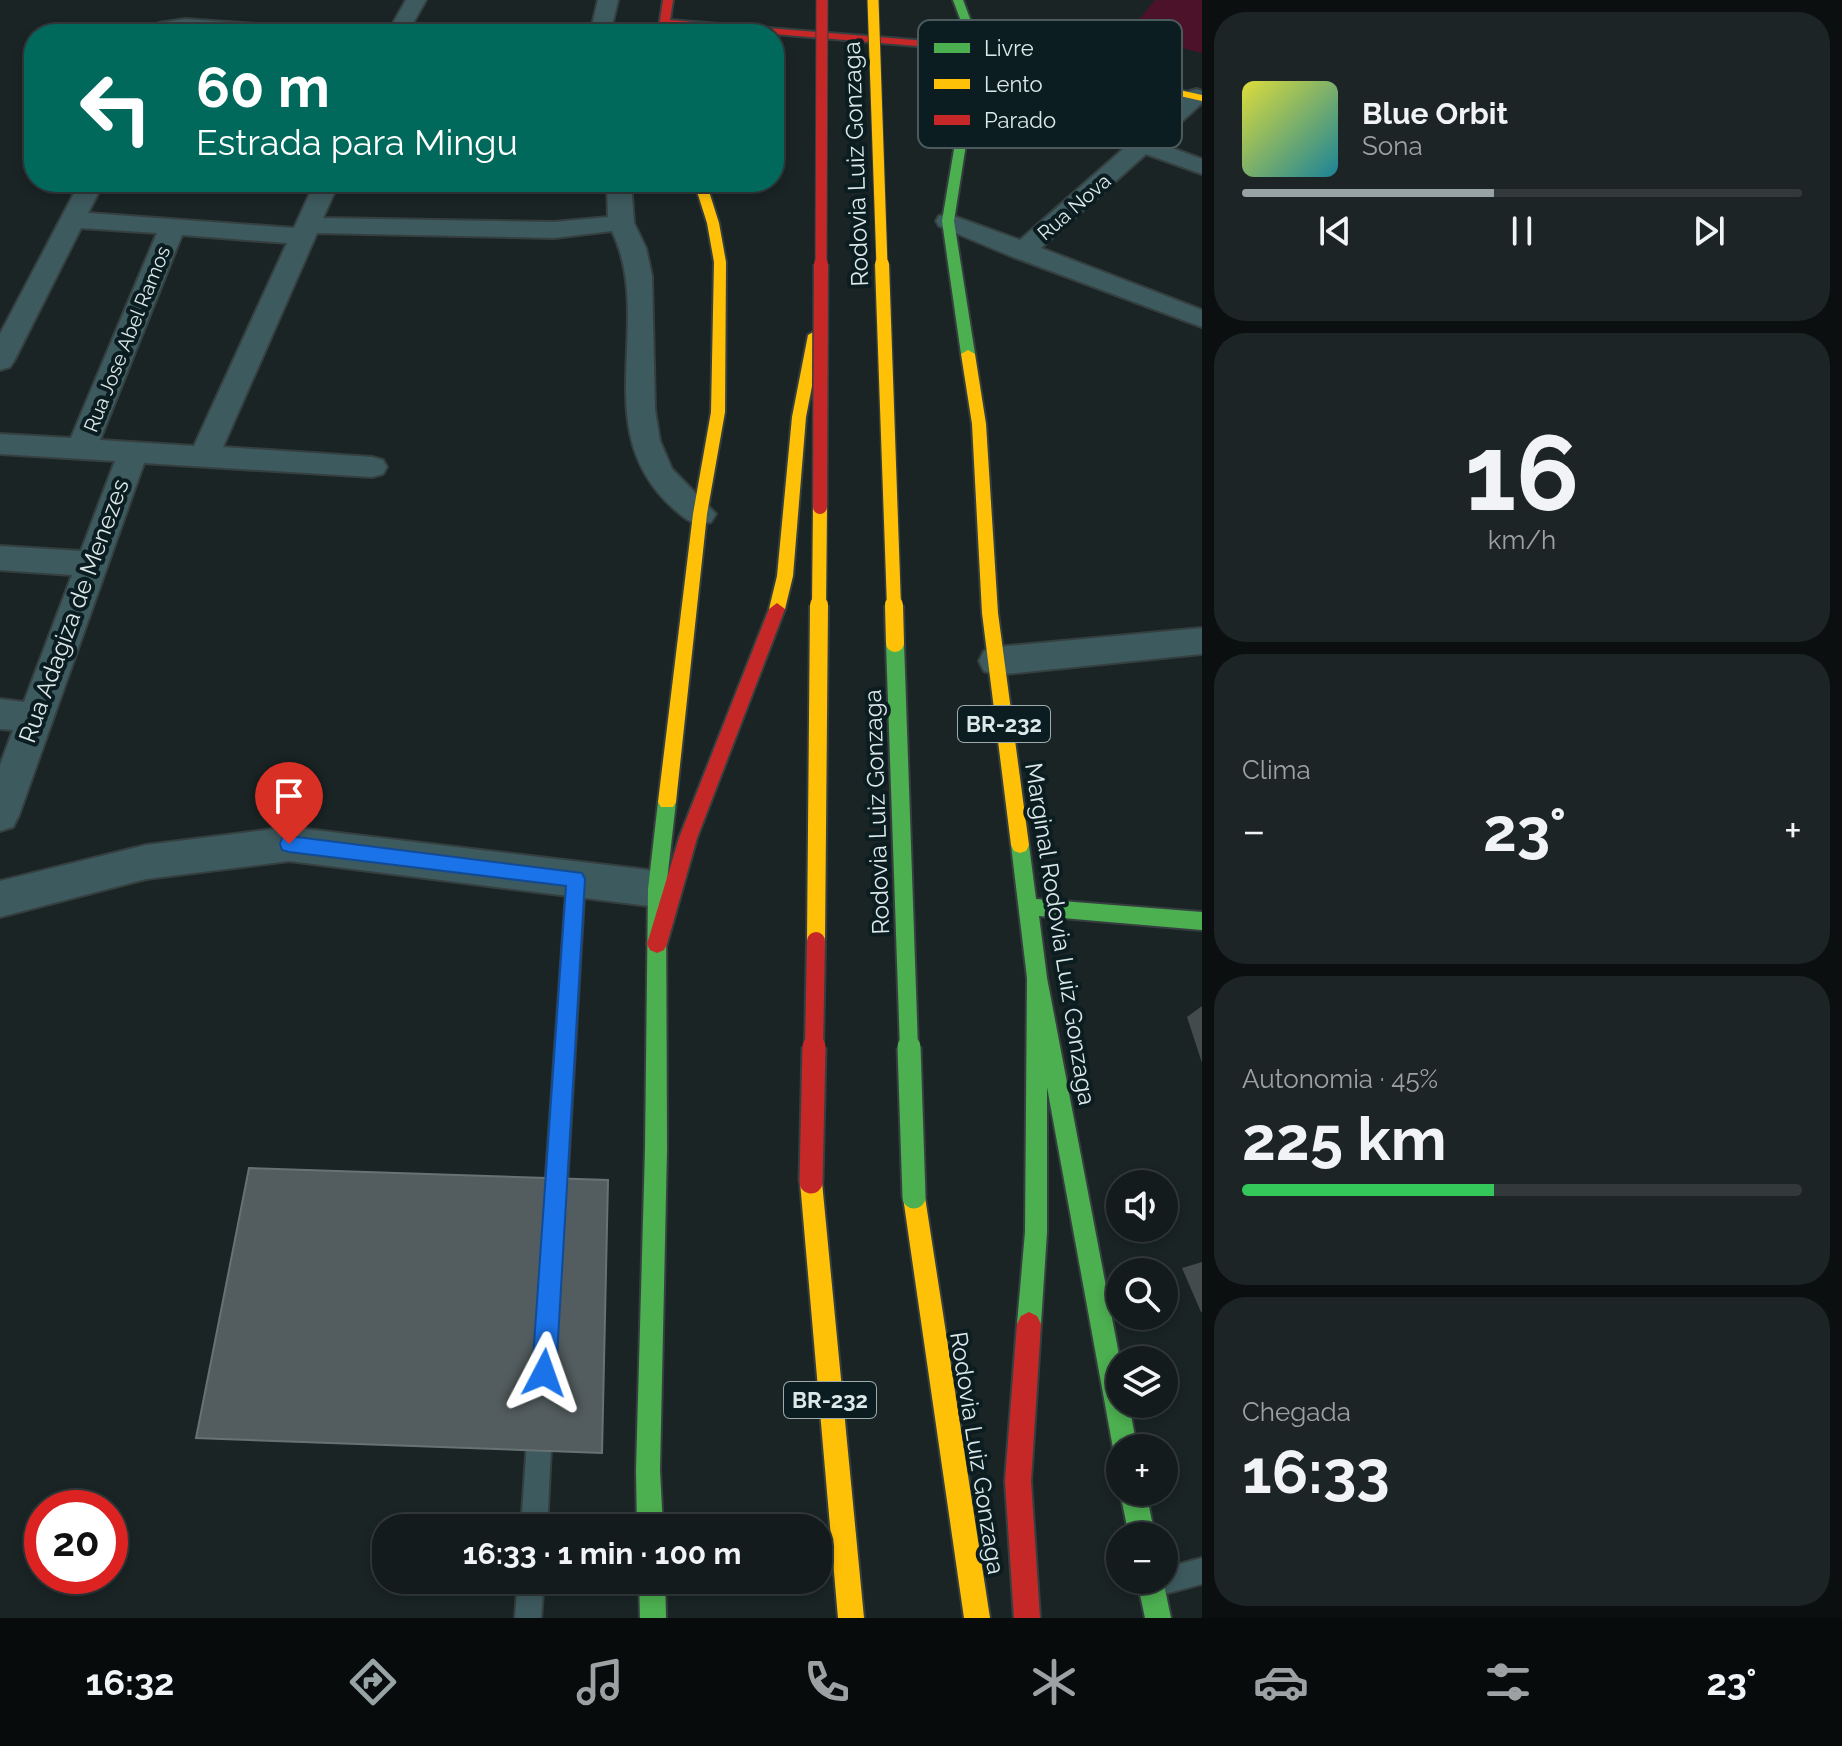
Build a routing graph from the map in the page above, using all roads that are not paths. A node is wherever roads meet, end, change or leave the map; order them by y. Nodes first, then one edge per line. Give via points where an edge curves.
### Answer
1 (416, 0) edge
2 (608, 0) edge
3 (668, 0) edge
4 (822, 0) edge
5 (873, 0) edge
6 (958, 0) edge
7 (966, 20) edge
8 (403, 24) edge
9 (602, 24) edge
10 (664, 24) edge
11 (784, 36) edge
12 (918, 44) edge
13 (1200, 97) edge
14 (1182, 113) edge
15 (960, 148) edge
16 (1143, 148) edge
17 (1150, 148) edge
18 (1202, 167) edge
19 (88, 192) edge
20 (322, 192) edge
21 (703, 192) edge
22 (620, 204) edge
23 (75, 220) junction
24 (948, 221) junction
25 (172, 228) junction
26 (304, 230) junction
27 (1022, 252) junction
28 (821, 305) junction
29 (1202, 324) edge
30 (0, 361) edge
31 (0, 444) edge
32 (81, 449) junction
33 (133, 453) junction
34 (204, 457) junction
35 (372, 467) dead end
36 (700, 514) junction
37 (0, 558) edge
38 (91, 564) junction
39 (1202, 641) edge
40 (996, 661) junction
41 (17, 716) edge
42 (0, 815) edge
43 (576, 879) junction
44 (657, 889) junction
45 (0, 899) edge
46 (1028, 907) junction
47 (1202, 921) edge
48 (657, 944) junction
49 (1037, 978) junction
50 (553, 1227) edge
51 (542, 1401) edge
52 (1122, 1434) edge
53 (535, 1514) edge
54 (650, 1514) edge
55 (1202, 1571) edge
56 (1178, 1576) edge
57 (530, 1594) edge
58 (652, 1594) edge
59 (1153, 1594) edge
60 (528, 1618) edge
61 (653, 1618) edge
62 (851, 1618) edge
63 (977, 1618) edge
64 (1027, 1618) edge
65 (1158, 1618) edge

1 - 8 street
2 - 9 street
3 - 10 main road
4 - 28 main road, Rodovia Luiz Gonzaga / BR-232, bridge
5 - 63 main road, Rodovia Luiz Gonzaga, bridge via 914,1197
6 - 7 main road, Marginal Rodovia Luiz Gonzaga / BR-232
11 - 12 main road
13 - 14 street, Rua Nova
15 - 24 main road, Marginal Rodovia Luiz Gonzaga / BR-232
16 - 27 street, Rua Nova
17 - 18 street
19 - 23 street
20 - 26 street
21 - 36 main road via 720,262 720,309 718,412
22 - 26 street via 554,230
22 - 36 street via 637,259 637,388 648,455 659,474
23 - 25 street
23 - 30 street
24 - 27 street
24 - 40 main road, Marginal Rodovia Luiz Gonzaga / BR-232 via 979,424
25 - 26 street
25 - 32 street, Rua Jose Abel Ramos
26 - 34 street
27 - 29 street
28 - 48 main road via 799,417 785,576 777,611 688,838
28 - 62 main road, Rodovia Luiz Gonzaga / BR-232, bridge via 820,769 811,1182
31 - 32 street
32 - 33 street
33 - 34 street
33 - 38 street, Rua Adagiza de Menezes
34 - 35 street
36 - 44 main road
37 - 38 street
38 - 41 street, Rua Adagiza de Menezes
39 - 40 street
40 - 46 main road, Marginal Rodovia Luiz Gonzaga / BR-232
41 - 42 street, Rua Adagiza de Menezes
43 - 44 street
43 - 45 street via 289,844 146,862
43 - 50 lane
44 - 48 main road
46 - 47 main road
46 - 49 main road, Marginal Rodovia Luiz Gonzaga / BR-232
48 - 54 main road
49 - 52 main road, Marginal Rodovia Luiz Gonzaga / BR-232
49 - 64 main road via 1036,1232 1018,1481
51 - 53 lane
55 - 56 lane
57 - 60 lane
58 - 61 main road
59 - 65 main road

